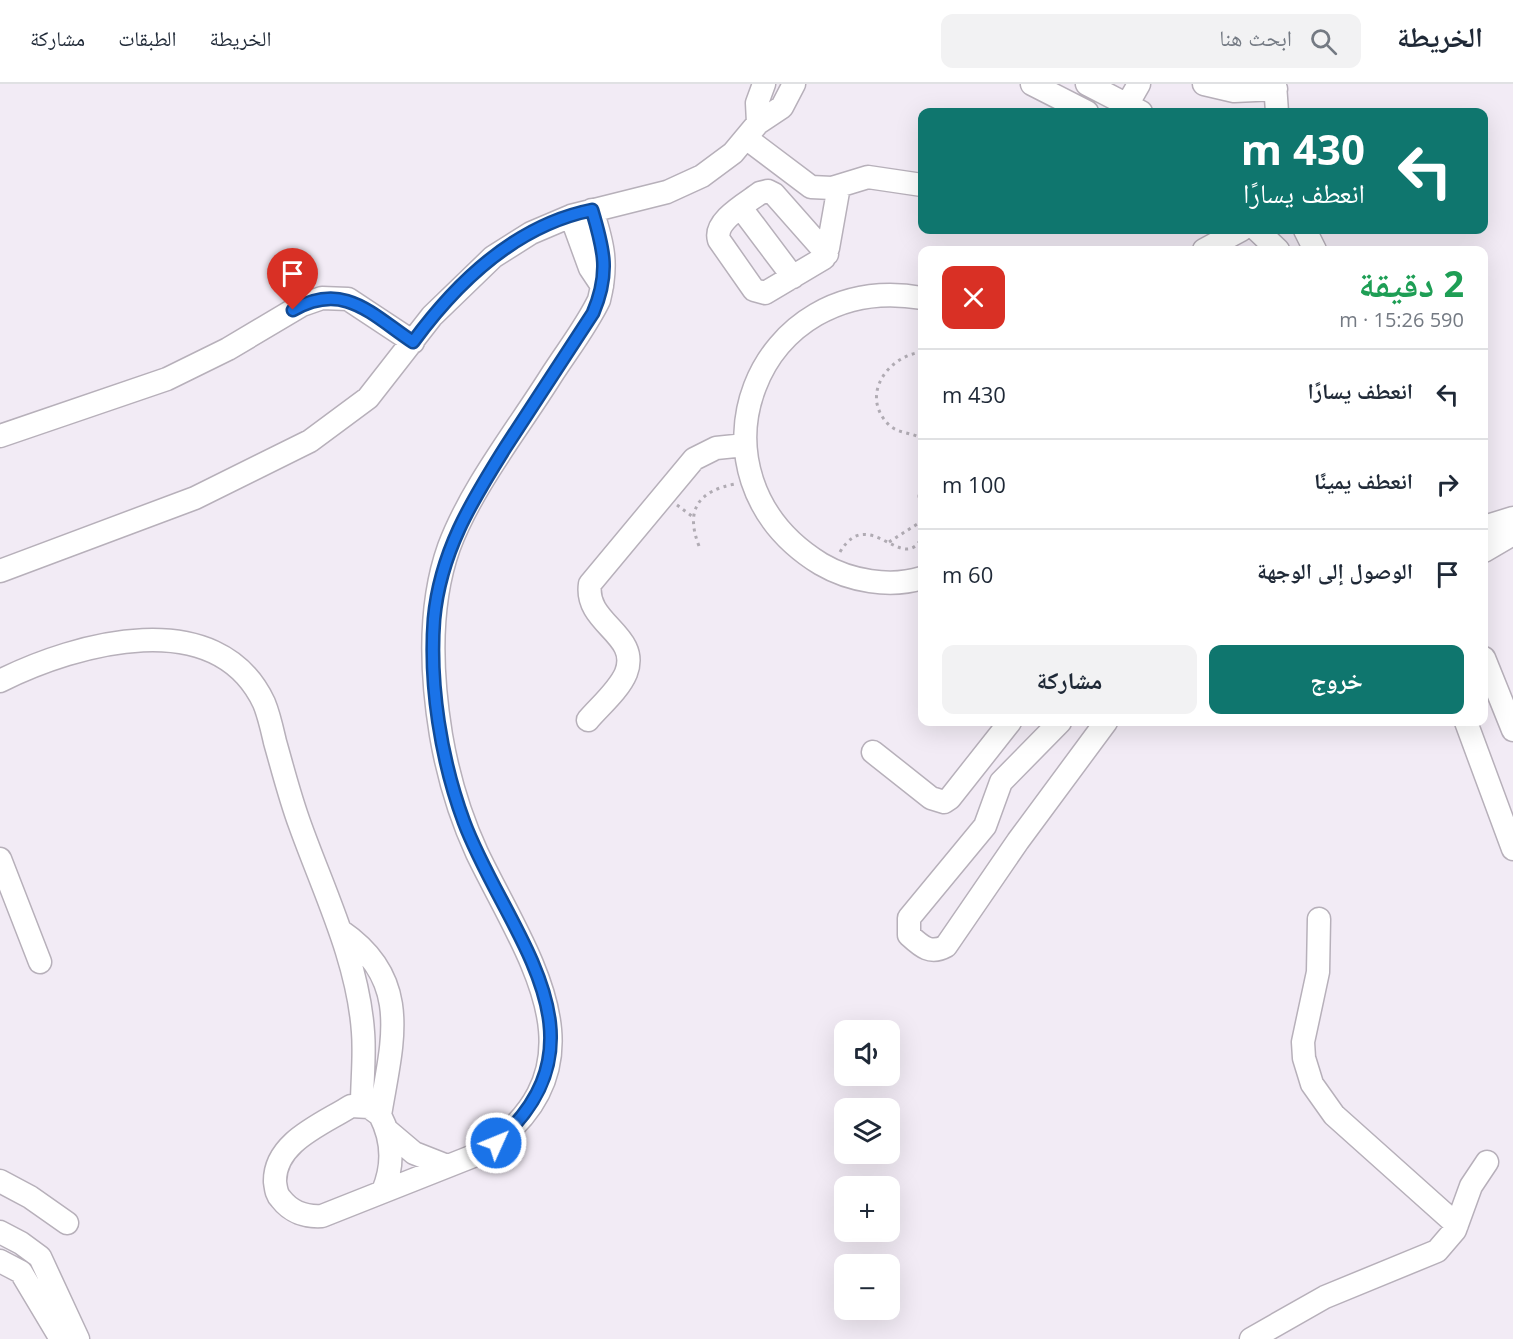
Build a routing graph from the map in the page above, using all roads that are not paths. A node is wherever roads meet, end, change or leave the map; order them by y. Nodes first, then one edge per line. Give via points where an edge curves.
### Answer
1 (751, 84) edge
2 (764, 84) edge
3 (794, 84) edge
4 (1032, 84) edge
5 (1087, 84) edge
6 (1139, 84) edge
7 (1204, 84) edge
8 (1275, 86) edge
9 (1079, 108) edge
10 (1132, 108) edge
11 (1134, 108) edge
12 (1277, 108) edge
13 (752, 131) junction
14 (918, 184) edge
15 (839, 186) junction
16 (741, 208) junction
17 (581, 213) junction
18 (1234, 234) edge
19 (1261, 234) edge
20 (1211, 246) edge
21 (1274, 246) edge
22 (827, 254) junction
23 (793, 278) junction
24 (918, 297) edge
25 (413, 342) junction
26 (0, 436) edge
27 (745, 445) junction
28 (1513, 518) edge
29 (1488, 526) edge
30 (1513, 534) edge
31 (1488, 549) edge
32 (0, 572) edge
33 (918, 578) edge
34 (1488, 668) edge
35 (0, 681) edge
36 (588, 720) dead end
37 (1007, 726) edge
38 (1056, 726) edge
39 (1103, 726) edge
40 (1468, 726) edge
41 (1513, 730) edge
42 (873, 752) dead end
43 (989, 818) junction
44 (1510, 836) edge
45 (1018, 841) junction
46 (0, 859) edge
47 (1318, 919) dead end
48 (341, 931) junction
49 (40, 962) dead end
50 (376, 1117) junction
51 (1487, 1162) dead end
52 (447, 1166) junction
53 (0, 1181) edge
54 (383, 1191) junction
55 (67, 1222) dead end
56 (1457, 1225) junction
57 (0, 1232) edge
58 (40, 1257) junction
59 (0, 1261) edge
60 (21, 1272) junction
61 (61, 1339) edge
62 (78, 1339) edge
63 (1251, 1339) edge

1 - 13 street
2 - 13 street
3 - 13 street via 782,107
4 - 9 street
5 - 10 street
6 - 11 street
7 - 8 street via 1241,92
8 - 12 street
13 - 15 street via 805,184 825,189
13 - 17 street via 718,165 685,185
14 - 15 street via 868,177
15 - 22 street
16 - 22 street via 760,193 771,192
16 - 23 street
16 - 23 street via 721,224 717,236 754,290 765,293
17 - 25 street via 531,233 493,257 446,301
17 - 52 street via 604,248 602,286 593,313 470,502 449,548 437,596 437,702 446,764 465,824 539,976 552,1042 545,1075 520,1119 481,1153
18 - 20 street
19 - 21 street
22 - 23 street
24 - 27 street via 897,294 857,297 819,312 787,336 763,368 748,405
25 - 26 street via 348,299 322,298 302,305 228,349 167,379
25 - 32 street via 368,398 288,454 195,498
27 - 33 street via 751,481 769,518 797,549 833,571 880,582
27 - 36 street via 716,448 694,459 590,584 591,606 625,646 628,665 620,682
28 - 29 street
30 - 31 street
34 - 41 street
35 - 48 street via 71,653 170,639 203,647 235,665 265,704 299,823
37 - 42 street via 944,802 931,798
38 - 43 street via 1001,782
39 - 45 street
40 - 44 street
43 - 45 street
43 - 45 street via 909,918 909,935 924,948 939,950 946,946
46 - 49 street
47 - 56 street via 1318,972 1303,1042 1312,1084 1334,1115
48 - 50 street via 364,1033
48 - 50 street via 372,959 390,994 394,1038
50 - 52 street via 414,1153
50 - 54 street via 392,1161
50 - 54 street via 351,1106 291,1144 277,1168 278,1196 297,1212 314,1216 331,1214
51 - 56 street via 1471,1186
52 - 54 street
53 - 55 street
56 - 63 street via 1444,1245 1430,1255 1325,1297
57 - 58 street
58 - 60 street
58 - 62 street
59 - 60 street
60 - 61 street

